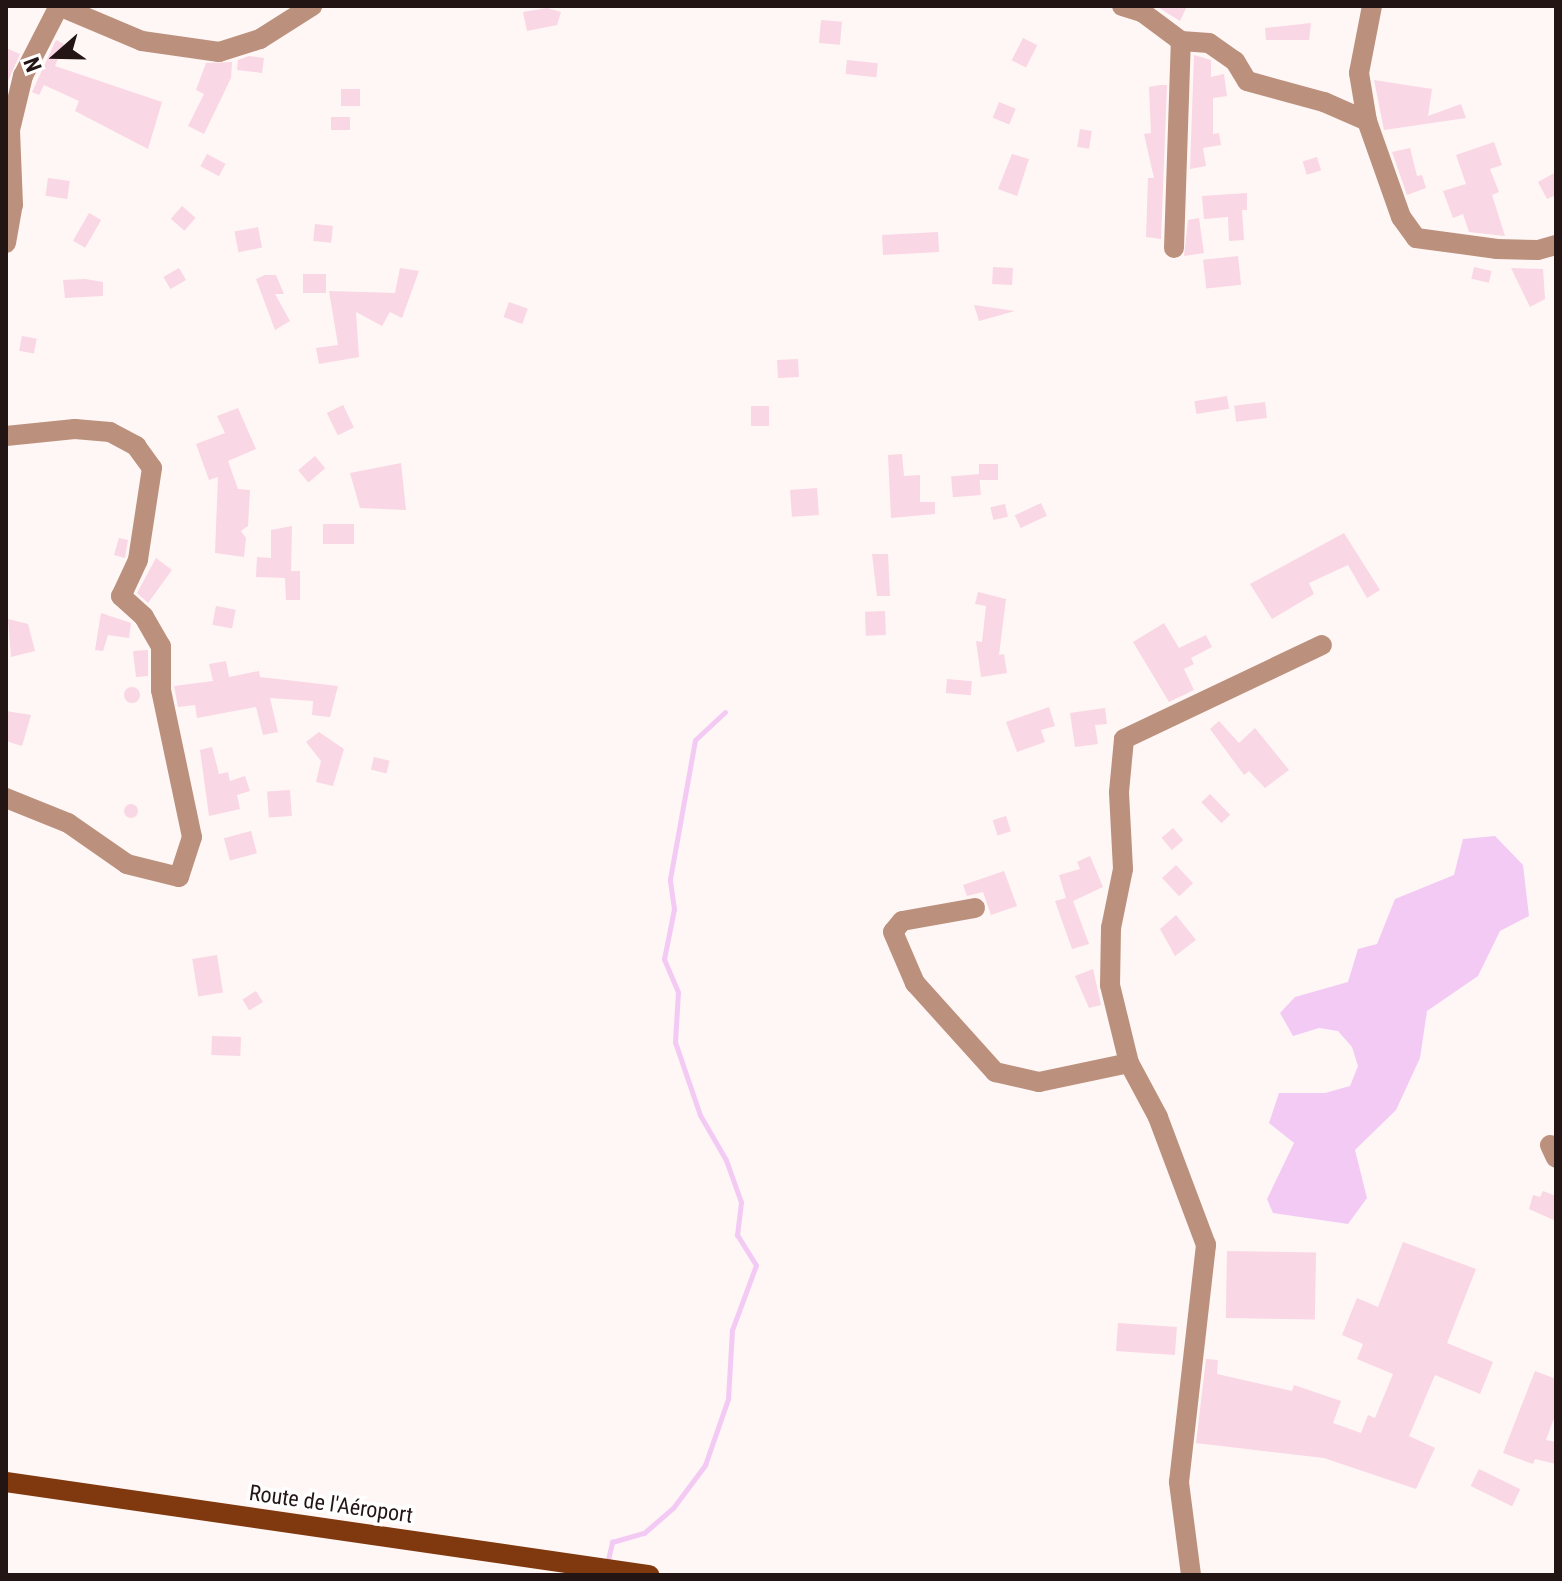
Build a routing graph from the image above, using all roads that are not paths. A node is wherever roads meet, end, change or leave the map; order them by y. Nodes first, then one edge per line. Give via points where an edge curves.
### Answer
1 (59, 6) edge
2 (312, 6) edge
3 (1122, 6) edge
4 (1372, 6) edge
5 (1181, 41) junction
6 (1367, 121) junction
7 (8, 129) edge
8 (6, 243) edge
9 (1556, 245) edge
10 (1174, 248) dead end
11 (6, 436) edge
12 (1322, 645) dead end
13 (6, 798) edge
14 (975, 908) dead end
15 (1129, 1063) junction
16 (6, 1482) edge
17 (649, 1575) edge
18 (1191, 1575) edge

1 - 2 street via 142,41 219,52 260,39
1 - 7 street via 23,76
3 - 5 street via 1142,12
4 - 6 street via 1359,73
5 - 6 street via 1209,43 1235,61 1247,81 1324,102
5 - 10 street
6 - 9 street via 1401,217 1416,238 1497,249
7 - 8 street via 13,205
11 - 13 street via 75,429 110,432 136,446 152,468 138,560 121,596 144,617 161,646 161,690 192,837 179,877 127,864 68,823
12 - 15 street via 1124,739 1119,792 1123,869 1111,928 1110,985
14 - 15 street via 902,921 893,932 915,983 995,1072 1039,1082
15 - 18 street via 1158,1117 1206,1245 1179,1482
16 - 17 main road, Route de l'Aéroport

